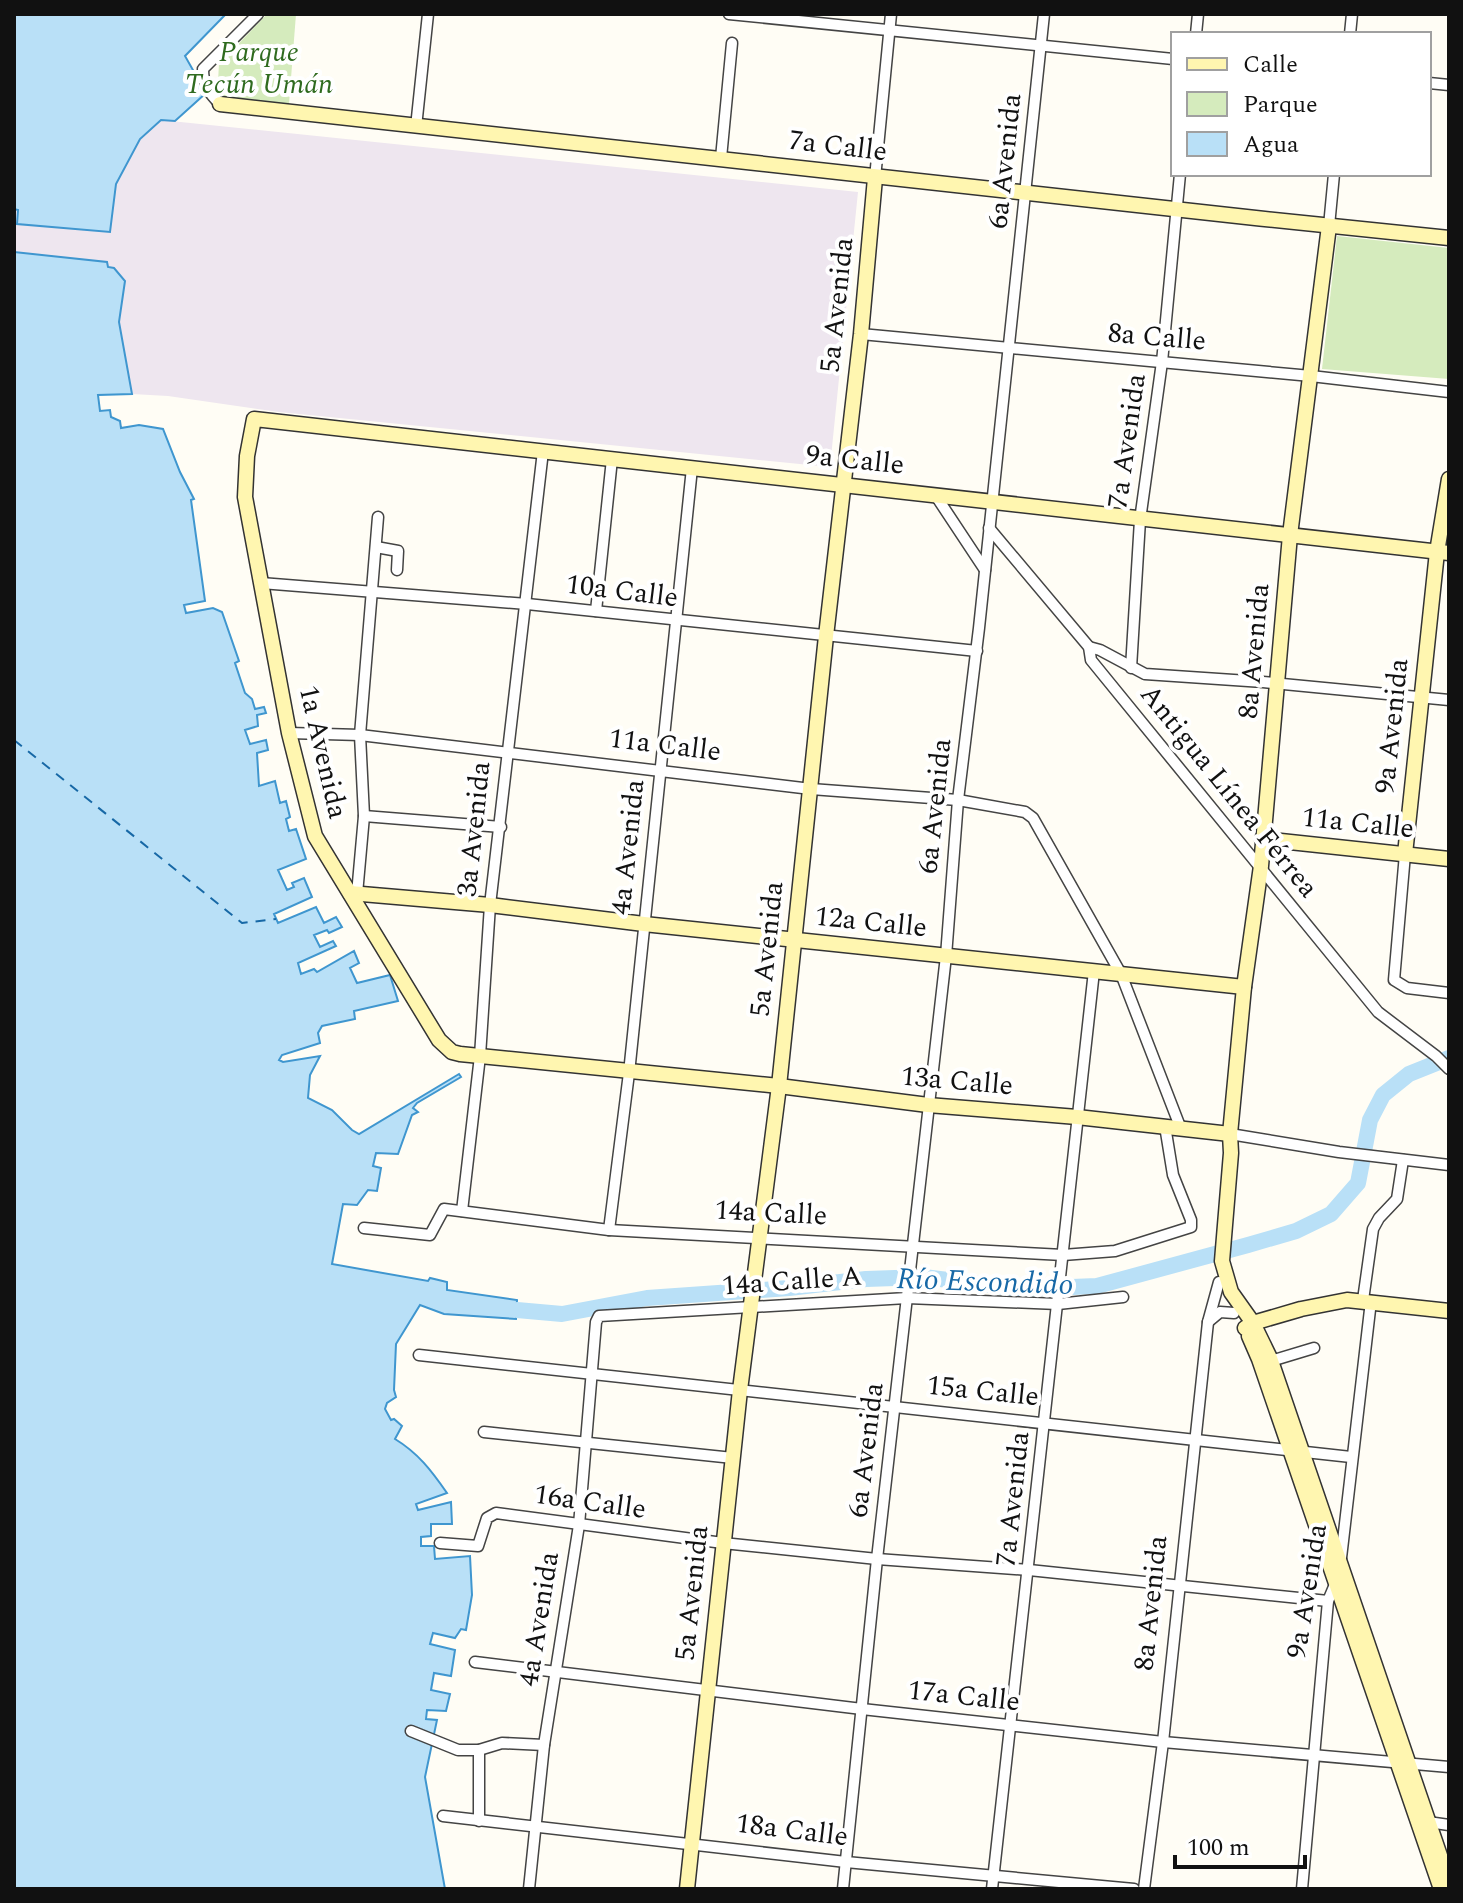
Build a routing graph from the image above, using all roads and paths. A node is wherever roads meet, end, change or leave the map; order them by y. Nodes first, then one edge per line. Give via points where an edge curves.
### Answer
1 (258, 14) edge
2 (428, 14) edge
3 (733, 14) edge
4 (891, 14) edge
5 (1044, 14) edge
6 (889, 32) junction
7 (732, 43) dead end
8 (1042, 47) junction
9 (1171, 59) edge
10 (220, 104) joint
11 (416, 127) junction
12 (721, 158) junction
13 (1180, 176) edge
14 (1334, 176) edge
15 (875, 178) junction
16 (1024, 194) junction
17 (1176, 210) junction
18 (1329, 226) junction
19 (1449, 238) edge
20 (861, 334) junction
21 (1010, 347) junction
22 (1162, 362) junction
23 (1311, 376) junction
24 (1449, 392) edge
25 (254, 419) joint
26 (543, 451) junction
27 (612, 459) junction
28 (692, 468) junction
29 (1449, 479) edge
30 (843, 485) junction
31 (936, 496) junction
32 (992, 502) junction
33 (378, 517) dead end
34 (1140, 520) junction
35 (989, 528) junction
36 (1290, 535) junction
37 (376, 547) junction
38 (1443, 552) edge
39 (397, 570) dead end
40 (985, 570) junction
41 (261, 583) junction
42 (371, 592) junction
43 (527, 604) junction
44 (596, 611) junction
45 (676, 621) junction
46 (826, 636) junction
47 (1089, 647) junction
48 (977, 651) junction
49 (1131, 668) junction
50 (1278, 684) junction
51 (1421, 697) junction
52 (1449, 700) edge
53 (289, 733) junction
54 (360, 735) junction
55 (506, 753) junction
56 (660, 771) junction
57 (811, 789) junction
58 (958, 800) junction
59 (364, 816) junction
60 (501, 827) junction
61 (1262, 839) junction
62 (1405, 854) junction
63 (1449, 859) edge
64 (1261, 866) junction
65 (353, 894) junction
66 (490, 905) junction
67 (644, 924) junction
68 (793, 940) junction
69 (946, 956) junction
70 (1094, 971) junction
71 (1121, 974) junction
72 (1244, 987) junction
73 (1449, 993) edge
74 (460, 1054) joint
75 (480, 1056) junction
76 (1443, 1063) edge
77 (629, 1073) junction
78 (779, 1086) junction
79 (928, 1105) junction
80 (1077, 1117) junction
81 (1165, 1126) junction
82 (1181, 1129) junction
83 (1230, 1134) junction
84 (1400, 1159) junction
85 (1449, 1165) edge
86 (462, 1211) junction
87 (364, 1228) dead end
88 (609, 1230) junction
89 (760, 1239) junction
90 (912, 1252) junction
91 (1063, 1255) junction
92 (1218, 1260) junction
93 (1219, 1282) junction
94 (908, 1296) junction
95 (1123, 1297) dead end
96 (1058, 1301) junction
97 (1367, 1301) junction
98 (752, 1304) junction
99 (1449, 1311) edge
100 (1234, 1313) junction
101 (606, 1315) joint
102 (1208, 1322) junction
103 (1249, 1326) junction
104 (1314, 1348) dead end
105 (419, 1355) dead end
106 (1271, 1361) junction
107 (590, 1375) junction
108 (740, 1390) junction
109 (895, 1407) junction
110 (1046, 1421) junction
111 (484, 1432) dead end
112 (1195, 1440) junction
113 (585, 1441) junction
114 (1296, 1450) junction
115 (1351, 1457) junction
116 (733, 1458) junction
117 (579, 1525) junction
118 (440, 1543) dead end
119 (723, 1543) junction
120 (877, 1559) junction
121 (1340, 1564) junction
122 (1029, 1570) junction
123 (1335, 1585) junction
124 (1179, 1586) junction
125 (1328, 1601) junction
126 (475, 1662) dead end
127 (554, 1670) junction
128 (707, 1691) junction
129 (862, 1709) junction
130 (1011, 1725) junction
131 (411, 1731) dead end
132 (1163, 1742) junction
133 (544, 1745) junction
134 (479, 1750) junction
135 (1313, 1756) junction
136 (1404, 1764) junction
137 (1449, 1767) edge
138 (443, 1816) dead end
139 (479, 1821) junction
140 (1428, 1822) junction
141 (1449, 1825) edge
142 (535, 1827) junction
143 (692, 1842) junction
144 (846, 1862) junction
145 (993, 1875) junction
146 (1449, 1882) edge
147 (529, 1889) edge
148 (687, 1889) edge
149 (843, 1889) edge
150 (992, 1889) edge
151 (1134, 1889) edge
152 (1144, 1889) edge
153 (1302, 1889) edge
154 (1441, 1889) edge

1 - 10 street via 203,69 209,94
2 - 11 street
3 - 6 street
4 - 6 street, 5a Avenida
5 - 8 street, 6a Avenida
6 - 8 street
6 - 15 street, 5a Avenida
7 - 12 street
8 - 9 street
8 - 16 street, 6a Avenida
10 - 11 street, 7a Calle
11 - 12 street, 7a Calle
12 - 15 street, 7a Calle
13 - 17 street, 7a Avenida
14 - 18 street, 8a Avenida
15 - 16 street, 7a Calle
15 - 20 street, 5a Avenida
16 - 17 street, 7a Calle
16 - 21 street, 6a Avenida
17 - 18 street, 7a Calle
17 - 22 street, 7a Avenida
18 - 19 street, 7a Calle
18 - 23 street, 8a Avenida
20 - 21 street, 8a Calle
20 - 30 street, 5a Avenida
21 - 22 street, 8a Calle
21 - 32 street, 6a Avenida
22 - 23 street, 8a Calle
22 - 34 street, 7a Avenida
23 - 24 street, 8a Calle
23 - 36 street, 8a Avenida
25 - 26 street, 9a Calle
25 - 41 street, 1a Avenida via 245,497
26 - 27 street, 9a Calle
26 - 43 street, 3a Avenida
27 - 28 street, 9a Calle
27 - 44 street
28 - 30 street, 9a Calle
28 - 45 street, 4a Avenida
29 - 38 street, 9a Avenida
30 - 31 street, 9a Calle
30 - 46 street, 5a Avenida
31 - 32 street, 9a Calle
31 - 40 street
32 - 34 street, 9a Calle
32 - 35 street, 6a Avenida
33 - 37 street
34 - 36 street, 9a Calle
34 - 49 street, 7a Avenida
35 - 40 street, 6a Avenida
35 - 47 street, Antigua Línea Férrea
36 - 38 street, 9a Calle
36 - 50 street, 8a Avenida
37 - 39 street via 398,551
37 - 42 street
38 - 51 street, 9a Avenida
40 - 48 street, 6a Avenida
41 - 42 street, 10a Calle
41 - 53 street, 1a Avenida
42 - 43 street, 10a Calle
42 - 54 street
43 - 44 street, 10a Calle
43 - 55 street, 3a Avenida
44 - 45 street, 10a Calle
45 - 46 street, 10a Calle
45 - 56 street, 4a Avenida
46 - 48 street, 10a Calle
46 - 57 street, 5a Avenida
47 - 49 street
47 - 64 street, Antigua Línea Férrea via 1091,660
48 - 58 street, 6a Avenida
49 - 50 street via 1145,674
50 - 51 street
50 - 61 street, 8a Avenida
51 - 52 street
51 - 62 street, 9a Avenida
53 - 54 street, 11a Calle
53 - 65 street, 1a Avenida via 315,836
54 - 55 street, 11a Calle
54 - 59 street
55 - 56 street, 11a Calle
55 - 60 street, 3a Avenida
56 - 57 street, 11a Calle
56 - 67 street, 4a Avenida
57 - 58 street, 11a Calle
57 - 68 street, 5a Avenida
58 - 69 street, 6a Avenida
58 - 71 street, 11a Calle via 1033,818
59 - 60 street
59 - 65 street
60 - 66 street, 3a Avenida
61 - 62 street, 11a Calle
61 - 64 street, 8a Avenida
62 - 63 street, 11a Calle
62 - 73 street, 9a Avenida via 1394,980 1407,988
64 - 72 street, 8a Avenida
64 - 76 street, Antigua Línea Férrea via 1378,1012
65 - 66 street, 12a Calle
65 - 74 street, 1a Avenida via 439,1040
66 - 67 street, 12a Calle
66 - 75 street, 3a Avenida
67 - 68 street, 12a Calle
67 - 77 street, 4a Avenida
68 - 69 street, 12a Calle
68 - 78 street, 5a Avenida
69 - 70 street, 12a Calle
69 - 79 street, 6a Avenida
70 - 71 street, 12a Calle
70 - 80 street, 7a Avenida
71 - 72 street, 12a Calle
71 - 82 street
72 - 83 street, 8a Avenida
74 - 75 street, 13a Calle
75 - 77 street, 13a Calle
75 - 86 street, 3a Avenida
77 - 78 street, 13a Calle
77 - 88 street, 4a Avenida
78 - 79 street, 13a Calle
78 - 89 street, 5a Avenida
79 - 80 street, 13a Calle
79 - 90 street, 6a Avenida
80 - 81 street, 13a Calle
80 - 91 street, 7a Avenida
81 - 82 street, 13a Calle
81 - 91 street, 14a Calle via 1189,1229 1115,1251
82 - 83 street, 13a Calle
83 - 84 street, 13a Calle
83 - 92 street, 8a Avenida
84 - 85 street, 13a Calle
84 - 97 street, 9a Avenida via 1397,1199 1373,1229
86 - 87 street via 444,1209 430,1235
86 - 88 street, 14a Calle
88 - 89 street, 14a Calle
89 - 90 street, 14a Calle
89 - 98 street, 5a Avenida
90 - 91 street, 14a Calle
90 - 94 street, 6a Avenida
91 - 96 street, 7a Avenida
92 - 93 street, 8a Avenida
92 - 103 street, 8a Avenida
93 - 100 street, 8a Avenida
93 - 102 street, 8a Avenida
94 - 96 street, 14a Calle A
94 - 98 street, 14a Calle A
94 - 109 street, 6a Avenida
95 - 96 street, 14a Calle A
96 - 110 street, 7a Avenida
97 - 99 street
97 - 103 street via 1301,1309
97 - 115 street, 9a Avenida
98 - 101 street, 14a Calle A
98 - 108 street, 5a Avenida
100 - 102 street via 1220,1312
100 - 103 street, 8a Avenida
101 - 107 street, 4a Avenida via 596,1322
102 - 112 street, 8a Avenida
103 - 106 street
103 - 114 street
104 - 106 street
105 - 107 street, 15a Calle
106 - 114 street
107 - 108 street, 15a Calle
107 - 113 street, 4a Avenida
108 - 109 street, 15a Calle
108 - 116 street, 5a Avenida
109 - 110 street, 15a Calle
109 - 120 street, 6a Avenida
110 - 112 street, 15a Calle
110 - 122 street, 7a Avenida
111 - 113 street
112 - 114 street, 15a Calle
112 - 124 street, 8a Avenida
113 - 116 street
113 - 117 street, 4a Avenida
114 - 115 street, 15a Calle
114 - 121 street
114 - 123 street
115 - 121 street, 9a Avenida
116 - 119 street, 5a Avenida
117 - 118 street, 16a Calle via 496,1513 487,1518 478,1546
117 - 119 street, 16a Calle
117 - 127 street, 4a Avenida
119 - 120 street, 16a Calle
119 - 128 street, 5a Avenida
120 - 122 street, 16a Calle
120 - 129 street, 6a Avenida
121 - 123 street, 9a Avenida
121 - 136 street
122 - 124 street, 16a Calle
122 - 130 street, 7a Avenida
123 - 125 street, 9a Avenida
123 - 136 street
124 - 125 street, 16a Calle
124 - 132 street, 8a Avenida
125 - 135 street, 9a Avenida
126 - 127 street, 17a Calle
127 - 128 street, 17a Calle
127 - 133 street, 4a Avenida
128 - 129 street, 17a Calle
128 - 143 street, 5a Avenida
129 - 130 street, 17a Calle
129 - 144 street, 6a Avenida
130 - 132 street, 17a Calle
130 - 145 street, 7a Avenida
131 - 134 street via 450,1748
132 - 135 street, 17a Calle
132 - 152 street, 8a Avenida
133 - 134 street via 502,1743
133 - 142 street, 4a Avenida
134 - 139 street
135 - 136 street, 17a Calle
135 - 153 street, 9a Avenida
136 - 137 street, 17a Calle
136 - 140 street
136 - 154 street
138 - 139 street, 18a Calle
139 - 142 street, 18a Calle
140 - 141 street
140 - 146 street
142 - 143 street, 18a Calle
142 - 147 street, 4a Avenida
143 - 144 street, 18a Calle
143 - 148 street, 5a Avenida
144 - 145 street, 18a Calle
144 - 149 street, 6a Avenida
145 - 150 street, 7a Avenida
145 - 151 street, 18a Calle

